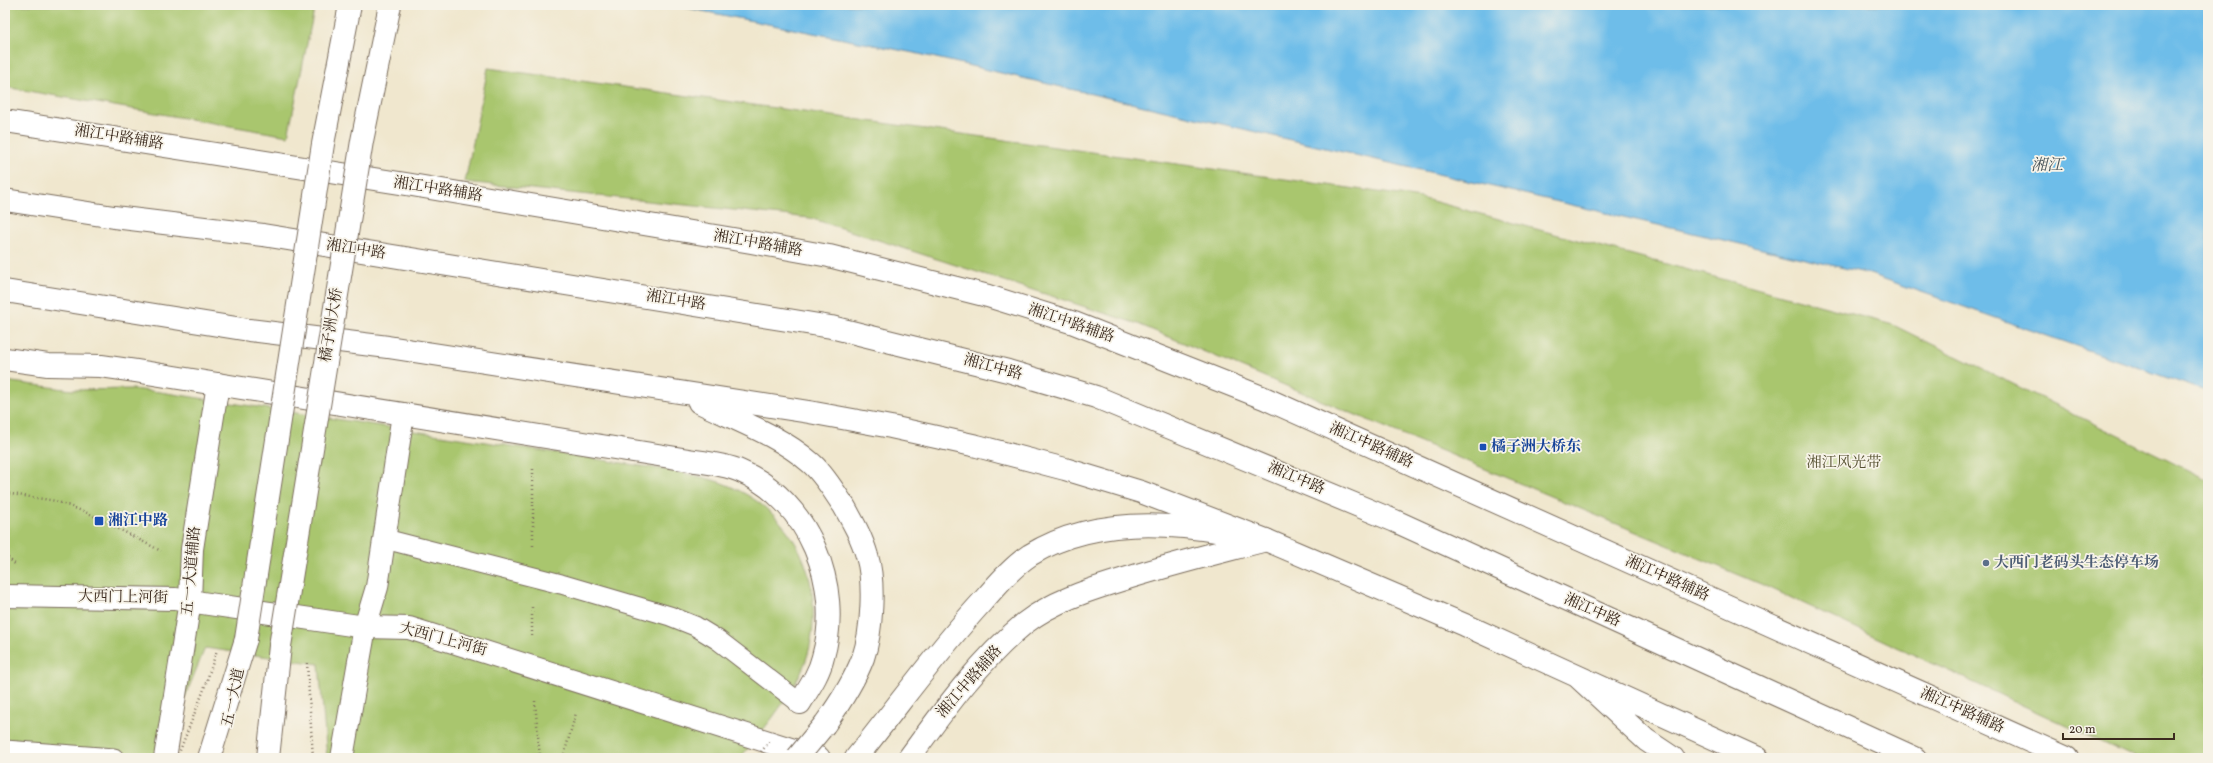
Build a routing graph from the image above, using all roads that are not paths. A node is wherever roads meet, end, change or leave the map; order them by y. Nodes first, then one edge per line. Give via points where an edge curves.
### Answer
1 (350, 5) edge
2 (390, 5) edge
3 (5, 121) edge
4 (5, 200) edge
5 (5, 291) edge
6 (5, 359) edge
7 (218, 384) junction
8 (678, 392) junction
9 (403, 414) junction
10 (385, 539) junction
11 (1266, 540) junction
12 (5, 596) edge
13 (190, 601) junction
14 (365, 627) junction
15 (246, 639) junction
16 (280, 646) junction
17 (1573, 673) junction
18 (800, 703) joint
19 (1646, 740) junction
20 (5, 750) edge
21 (859, 754) edge
22 (114, 758) edge
23 (165, 758) edge
24 (209, 758) edge
25 (221, 758) edge
26 (268, 758) edge
27 (283, 758) edge
28 (342, 758) edge
29 (797, 758) edge
30 (819, 758) edge
31 (909, 758) edge
32 (1662, 758) edge
33 (1673, 758) edge
34 (1756, 758) edge
35 (1915, 758) edge
36 (2067, 758) edge

1 - 15 main road, bridge via 324,144
2 - 16 main road, 橘子洲大桥, bridge via 362,141
3 - 36 main road, 湘江中路辅路 via 406,184 806,252 995,298 1074,323 1264,398
4 - 35 main road, 湘江中路 via 114,217 271,236 831,327 1008,371 1096,397 1395,521
5 - 8 main road via 248,330 388,347
6 - 7 main road via 48,365 102,366
7 - 9 main road
7 - 13 main road, 五一大道辅路 via 192,549
8 - 11 main road via 891,427 977,446 1141,492
8 - 29 main road, bridge via 766,434 806,459 833,489 853,522 867,556 871,590 870,625 863,658 844,697
9 - 10 main road
9 - 18 main road via 716,464 739,470 774,491 792,508 816,550 824,573 828,603 828,631 823,658 814,681
10 - 14 main road via 378,588
10 - 18 lane via 561,584 670,616 695,626 718,640
11 - 17 main road
11 - 21 main road via 1206,529 1163,526 1096,529 1029,556 999,583 964,622
11 - 31 main road, 湘江中路辅路 via 1163,566 1057,603 1026,623 987,658
12 - 13 main road, 大西门上河街
13 - 14 main road, 大西门上河街
13 - 23 main road, 五一大道辅路
14 - 28 main road
14 - 30 main road, 大西门上河街 via 408,628
15 - 24 main road
15 - 25 main road, 五一大道
16 - 26 main road
16 - 27 main road
17 - 19 main road
17 - 34 main road
19 - 32 main road
19 - 33 main road
20 - 22 lane

